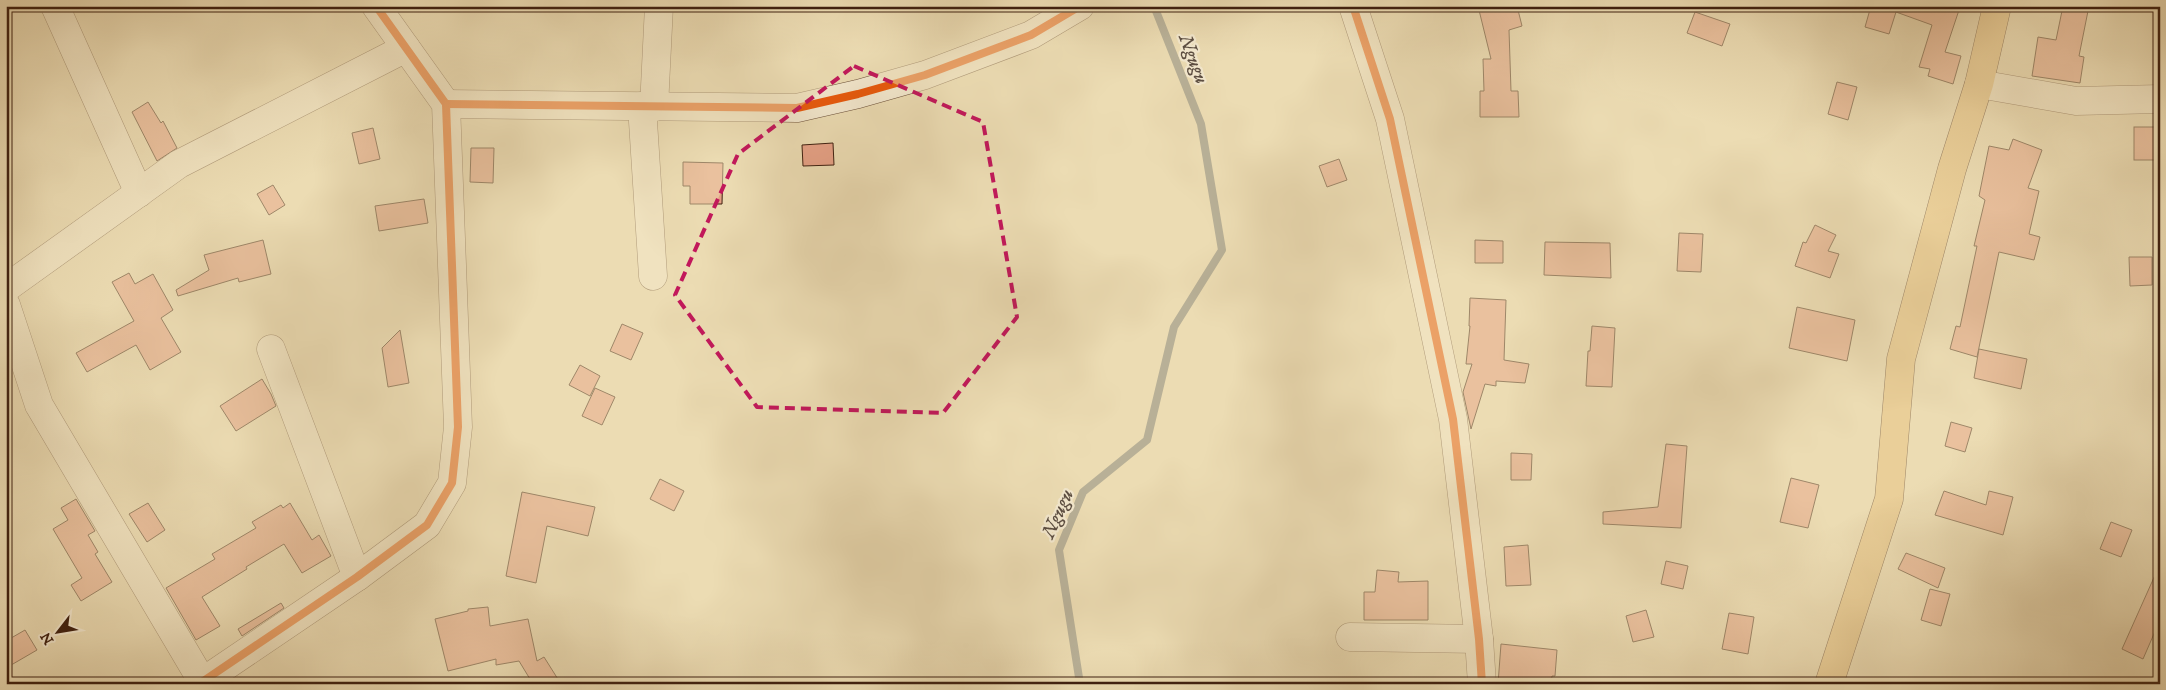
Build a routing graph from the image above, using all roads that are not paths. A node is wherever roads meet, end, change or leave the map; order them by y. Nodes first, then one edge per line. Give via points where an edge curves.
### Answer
1 (55, 6) edge
2 (376, 6) edge
3 (659, 6) edge
4 (1353, 6) edge
5 (1997, 6) edge
6 (1074, 10) edge
7 (406, 48) junction
8 (1979, 84) junction
9 (2160, 99) edge
10 (446, 104) junction
11 (648, 107) junction
12 (139, 193) junction
13 (653, 276) dead end
14 (6, 288) edge
15 (6, 305) edge
16 (271, 348) dead end
17 (357, 577) junction
18 (1350, 638) dead end
19 (1479, 639) junction
20 (200, 682) edge
21 (1482, 684) edge
22 (1829, 684) edge

1 - 12 street
2 - 7 street
3 - 11 street
4 - 19 street via 1390,119 1453,419
5 - 8 main road
6 - 11 street via 1031,35 925,75 797,108
7 - 10 street
7 - 12 street via 180,164
8 - 9 street via 2076,101
8 - 22 main road via 1952,169 1901,359 1889,499
10 - 11 street
10 - 17 street via 458,427 452,483 427,525
11 - 13 street
12 - 14 street
15 - 20 street via 39,405
16 - 17 street
17 - 20 street
18 - 19 street
19 - 21 street

